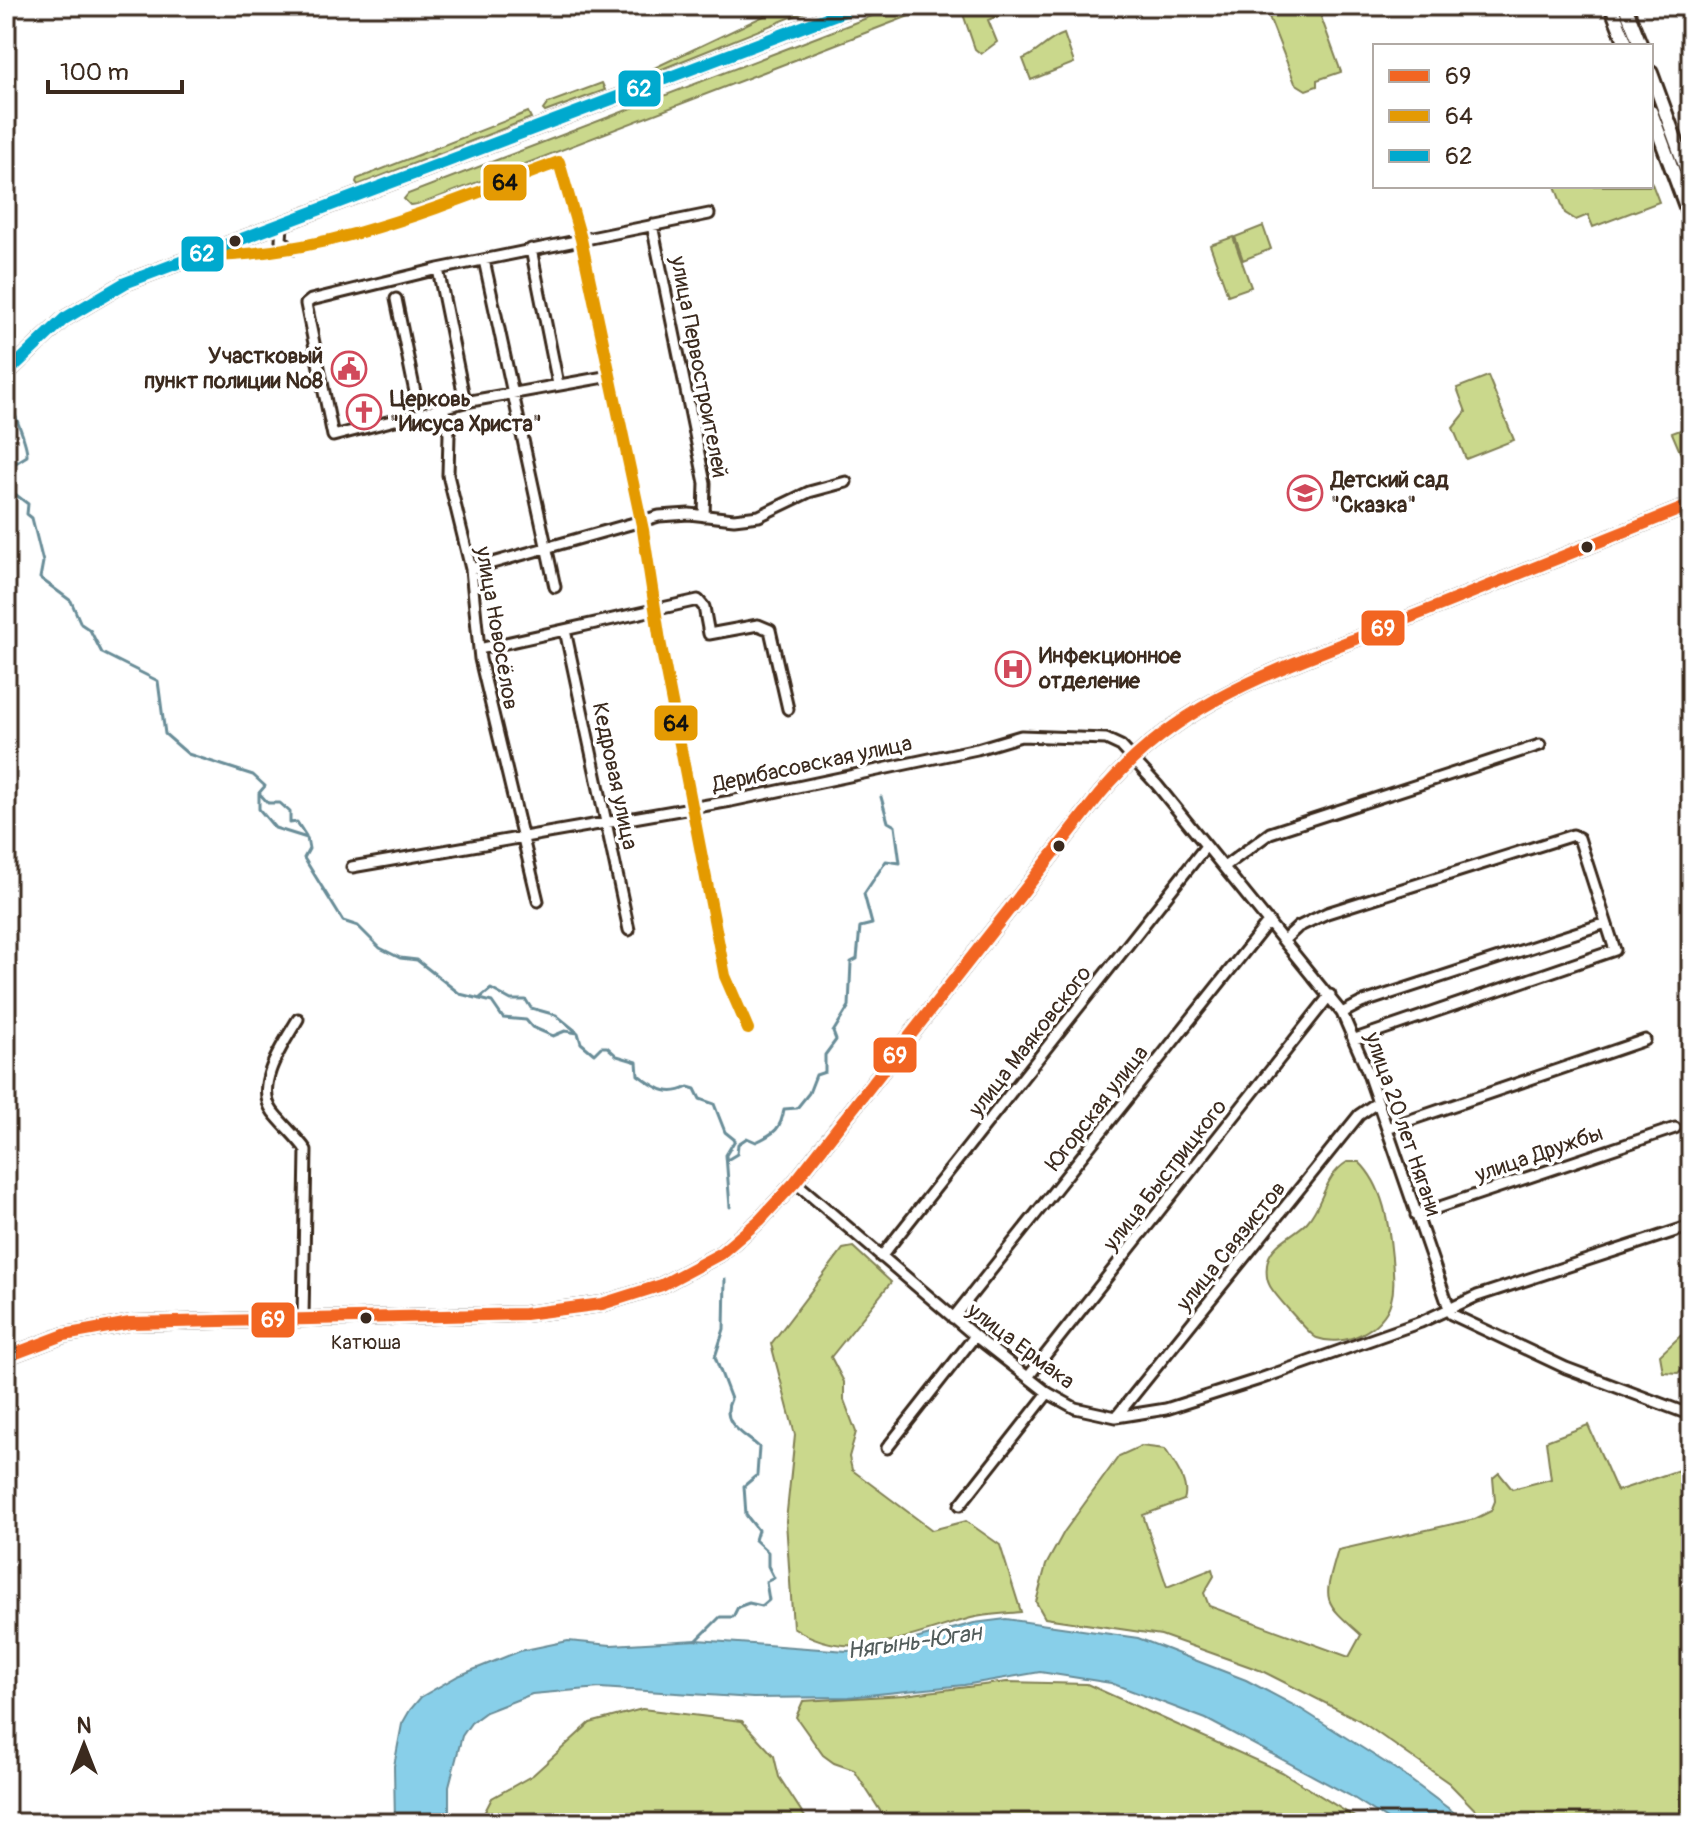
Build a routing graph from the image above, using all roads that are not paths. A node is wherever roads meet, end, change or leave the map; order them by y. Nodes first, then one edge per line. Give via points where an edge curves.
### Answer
1 (858, 6) edge
2 (1620, 10) edge
3 (1627, 44) edge
4 (1640, 44) edge
5 (1653, 78) edge
6 (1653, 117) edge
7 (1691, 182) edge
8 (1688, 204) edge
9 (709, 214) dead end
10 (1691, 220) edge
11 (282, 225) junction
12 (652, 225) junction
13 (581, 239) junction
14 (294, 249) junction
15 (531, 249) junction
16 (200, 256) junction
17 (484, 260) junction
18 (438, 269) junction
19 (396, 299) dead end
20 (6, 374) edge
21 (610, 376) junction
22 (558, 384) junction
23 (512, 392) junction
24 (417, 402) dead end
25 (465, 402) junction
26 (443, 406) junction
27 (846, 482) dead end
28 (1691, 505) edge
29 (704, 516) junction
30 (640, 520) junction
31 (546, 549) junction
32 (471, 569) junction
33 (555, 587) dead end
34 (656, 609) junction
35 (565, 630) junction
36 (479, 649) junction
37 (788, 709) dead end
38 (1540, 745) dead end
39 (1132, 757) junction
40 (694, 808) junction
41 (607, 824) junction
42 (525, 840) junction
43 (1206, 846) junction
44 (352, 867) dead end
45 (1224, 867) junction
46 (538, 901) dead end
47 (1269, 921) junction
48 (1606, 923) junction
49 (629, 930) dead end
50 (1284, 940) junction
51 (1330, 995) junction
52 (1342, 1013) junction
53 (298, 1019) dead end
54 (748, 1029) dead end
55 (1355, 1039) junction
56 (1645, 1040) dead end
57 (1378, 1102) junction
58 (1387, 1128) junction
59 (1675, 1128) dead end
60 (795, 1182) junction
61 (1416, 1215) junction
62 (1691, 1226) edge
63 (881, 1257) junction
64 (1448, 1309) junction
65 (303, 1318) junction
66 (953, 1318) junction
67 (975, 1336) junction
68 (6, 1357) edge
69 (1028, 1377) junction
70 (1048, 1393) junction
71 (1691, 1415) edge
72 (1116, 1417) junction
73 (887, 1448) dead end
74 (960, 1505) dead end

1 - 11 main road
2 - 3 main road
2 - 4 main road
5 - 7 main road
6 - 8 main road
8 - 10 main road
9 - 12 street
11 - 14 street via 281,240
11 - 16 main road
12 - 13 street
12 - 29 street, улица Первостроителей via 705,483
13 - 14 street via 559,162 365,231
13 - 15 street
13 - 21 street
14 - 16 street
15 - 17 street
15 - 22 street
16 - 20 main road via 95,298 52,329
17 - 18 street
17 - 23 street
18 - 25 street
18 - 26 street via 311,300 305,311 333,436
19 - 24 street
21 - 22 street
21 - 30 street
22 - 23 street
23 - 25 street
23 - 31 street
25 - 26 street
26 - 32 street, улица Новосёлов via 448,475
27 - 29 street via 809,492 759,516
28 - 39 main road via 1229,691
29 - 30 street
30 - 31 street
30 - 34 street
31 - 32 street
31 - 33 street
32 - 36 street, улица Новосёлов
34 - 35 street
34 - 37 street via 698,600 709,634 767,627
34 - 40 street
35 - 36 street
35 - 41 street, Кедровая улица
36 - 42 street, улица Новосёлов
38 - 45 street via 1270,833
39 - 40 street, Дерибасовская улица via 1106,739 1021,736
39 - 43 street, улица 20 лет Нягани
39 - 60 main road
40 - 41 street, Дерибасовская улица
40 - 54 street via 725,976
41 - 42 street, Дерибасовская улица
41 - 49 street, Кедровая улица
42 - 44 street, Дерибасовская улица
42 - 46 street, улица Новосёлов
43 - 45 street, улица 20 лет Нягани
43 - 63 street, улица Маяковского
45 - 47 street, улица 20 лет Нягани
47 - 50 street, улица 20 лет Нягани
47 - 66 street, Югорская улица
48 - 50 street via 1579,838 1573,835 1327,913
48 - 52 street
48 - 55 street via 1615,950
50 - 51 street, улица 20 лет Нягани
51 - 52 street, улица 20 лет Нягани
51 - 69 street, улица Быстрицкого
52 - 55 street, улица 20 лет Нягани
53 - 65 street via 268,1077 266,1093 271,1109 306,1150
55 - 57 street, улица 20 лет Нягани
56 - 58 street
57 - 58 street, улица 20 лет Нягани
57 - 72 street, улица Связистов via 1359,1115
58 - 61 street, улица 20 лет Нягани
59 - 61 street, улица Дружбы
60 - 63 street, улица Ермака
60 - 65 main road via 720,1254 624,1299 525,1314
61 - 64 street, улица 20 лет Нягани
62 - 64 street, улица Ермака
63 - 66 street, улица Ермака
64 - 71 street via 1457,1319 1566,1368
64 - 72 street, улица Ермака via 1246,1383 1166,1409
65 - 68 main road via 106,1325
66 - 67 street, улица Ермака
67 - 69 street, улица Ермака
67 - 73 street
69 - 70 street, улица Ермака
70 - 72 street, улица Ермака via 1075,1408
70 - 74 street

